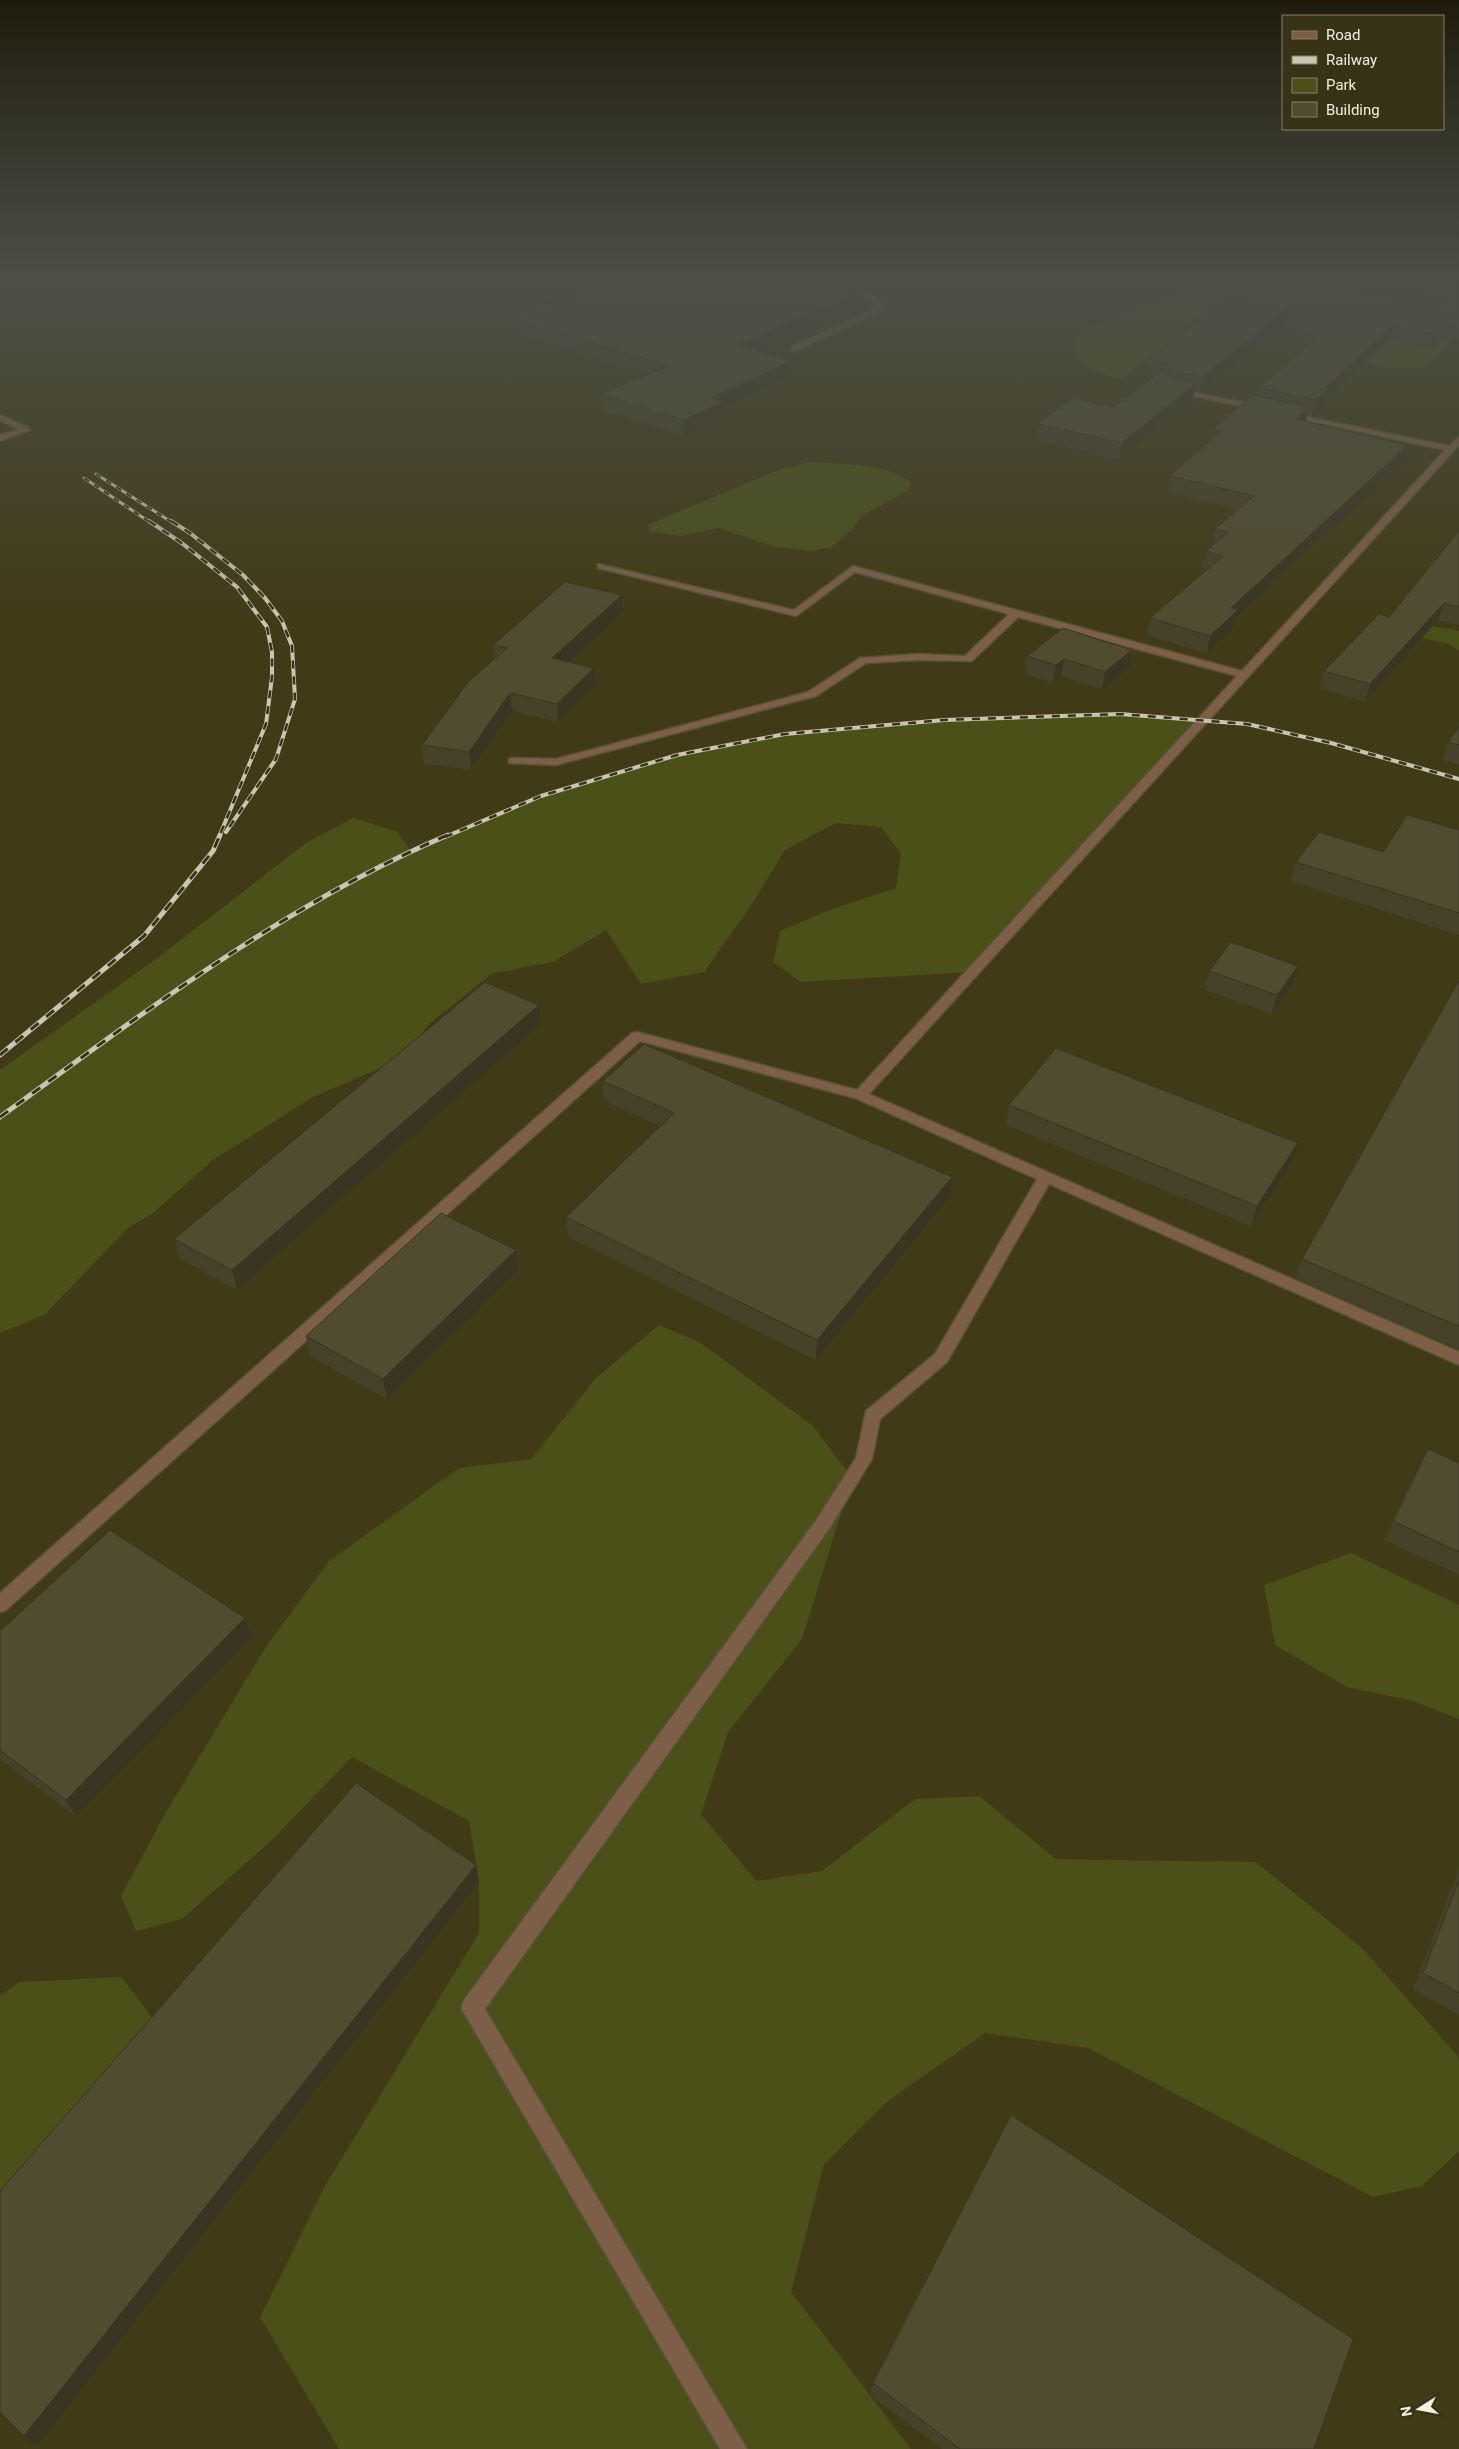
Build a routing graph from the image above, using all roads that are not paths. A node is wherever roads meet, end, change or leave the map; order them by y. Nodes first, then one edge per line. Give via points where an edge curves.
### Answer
1 (1189, 393) edge
2 (1266, 410) edge
3 (1276, 412) edge
4 (0, 418) edge
5 (0, 438) edge
6 (1455, 445) edge
7 (602, 566) dead end
8 (1016, 613) junction
9 (1245, 675) junction
10 (513, 761) dead end
11 (860, 1095) junction
12 (1046, 1177) junction
13 (1459, 1359) edge
14 (0, 1604) edge
15 (734, 2449) edge

1 - 2 lane
3 - 6 lane
4 - 5 lane via 26,430
6 - 9 lane
7 - 8 lane via 796,613 853,569
8 - 9 lane
8 - 10 lane via 968,659 864,660 812,694 556,762
9 - 11 lane
11 - 12 lane
11 - 14 lane via 637,1036
12 - 13 lane
12 - 15 lane via 941,1358 872,1416 864,1458 823,1524 472,2008

